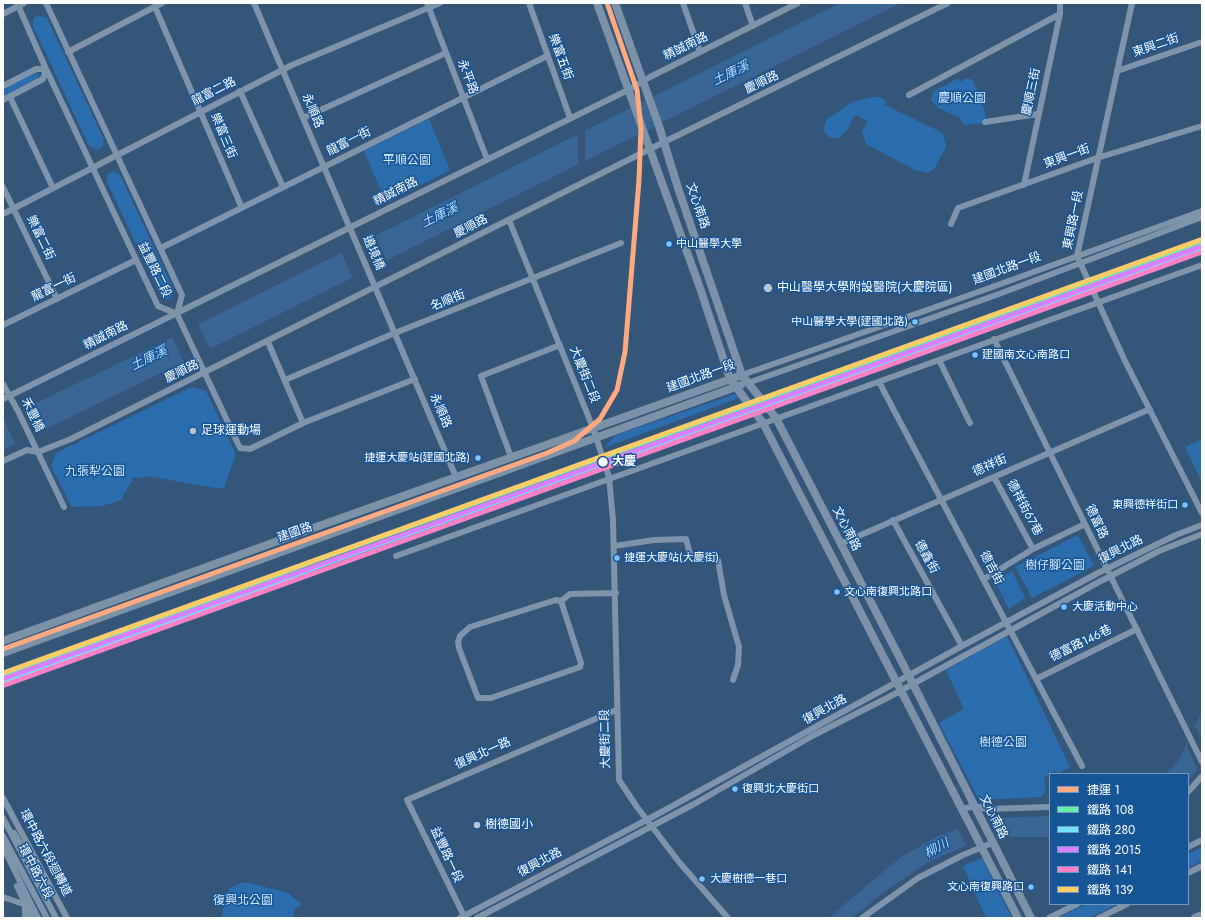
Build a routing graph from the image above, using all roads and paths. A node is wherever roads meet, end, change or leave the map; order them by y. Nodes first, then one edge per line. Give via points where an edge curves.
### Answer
1 (46, 3) edge
2 (162, 3) edge
3 (254, 3) edge
4 (440, 3) edge
5 (529, 3) edge
6 (597, 3) edge
7 (615, 3) edge
8 (683, 3) edge
9 (745, 3) edge
10 (798, 3) edge
11 (948, 3) edge
12 (1060, 3) edge
13 (1132, 3) edge
14 (20, 4) edge
15 (428, 5) edge
16 (155, 7) junction
17 (3, 14) edge
18 (1060, 14) junction
19 (753, 26) junction
20 (1202, 42) edge
21 (68, 52) junction
22 (700, 52) junction
23 (446, 53) junction
24 (548, 56) junction
25 (46, 69) junction
26 (282, 70) junction
27 (1117, 71) junction
28 (643, 82) junction
29 (3, 86) edge
30 (628, 90) junction
31 (240, 91) junction
32 (909, 95) dead end
33 (10, 97) junction
34 (463, 97) junction
35 (3, 100) edge
36 (200, 112) junction
37 (1038, 114) junction
38 (303, 118) junction
39 (570, 118) junction
40 (985, 122) dead end
41 (1202, 126) edge
42 (664, 142) junction
43 (650, 149) junction
44 (116, 155) junction
45 (1098, 158) junction
46 (487, 159) junction
47 (93, 167) junction
48 (324, 167) junction
49 (1024, 185) junction
50 (3, 187) edge
51 (283, 187) junction
52 (54, 188) junction
53 (242, 208) junction
54 (14, 209) junction
55 (1202, 211) edge
56 (3, 214) edge
57 (1202, 217) edge
58 (509, 220) junction
59 (951, 224) dead end
60 (350, 227) junction
61 (621, 243) dead end
62 (161, 248) junction
63 (1077, 256) junction
64 (136, 260) junction
65 (1081, 263) junction
66 (1202, 265) edge
67 (532, 278) junction
68 (376, 287) junction
69 (58, 299) junction
70 (1098, 302) junction
71 (177, 314) junction
72 (3, 326) edge
73 (396, 334) junction
74 (994, 339) junction
75 (268, 342) junction
76 (560, 345) junction
77 (939, 360) junction
78 (205, 373) junction
79 (742, 375) junction
80 (414, 379) junction
81 (730, 379) junction
82 (285, 380) junction
83 (879, 382) junction
84 (748, 383) junction
85 (3, 384) edge
86 (737, 387) junction
87 (10, 396) junction
88 (3, 399) edge
89 (1150, 409) junction
90 (776, 418) junction
91 (303, 423) junction
92 (763, 423) junction
93 (970, 423) dead end
94 (593, 428) junction
95 (596, 437) junction
96 (38, 452) junction
97 (1048, 452) junction
98 (511, 457) junction
99 (3, 461) edge
100 (456, 477) junction
101 (609, 477) junction
102 (994, 477) junction
103 (942, 499) junction
104 (64, 507) dead end
105 (1202, 513) edge
106 (893, 520) junction
107 (1085, 524) junction
108 (1202, 525) edge
109 (1202, 534) edge
110 (840, 544) junction
111 (614, 546) junction
112 (1033, 549) junction
113 (396, 556) dead end
114 (1106, 570) junction
115 (1110, 576) junction
116 (984, 579) junction
117 (616, 593) junction
118 (561, 601) junction
119 (1007, 622) junction
120 (1137, 629) junction
121 (1011, 630) junction
122 (3, 641) edge
123 (962, 646) junction
124 (3, 653) edge
125 (1036, 679) junction
126 (733, 680) dead end
127 (910, 680) junction
128 (898, 687) junction
129 (616, 710) junction
130 (1202, 762) edge
131 (1082, 766) dead end
132 (1202, 776) edge
133 (1189, 791) edge
134 (3, 798) edge
135 (408, 800) joint
136 (974, 806) junction
137 (1049, 807) edge
138 (963, 809) junction
139 (4, 820) edge
140 (648, 820) junction
141 (652, 826) junction
142 (3, 836) edge
143 (1202, 840) edge
144 (991, 841) junction
145 (980, 845) junction
146 (1189, 846) edge
147 (3, 847) edge
148 (3, 855) edge
149 (32, 856) junction
150 (1202, 866) edge
151 (11, 869) junction
152 (1189, 872) edge
153 (52, 894) junction
154 (3, 897) edge
155 (28, 904) junction
156 (1075, 905) edge
157 (1125, 905) edge
158 (1202, 915) edge
159 (463, 917) edge
160 (25, 918) edge
161 (32, 918) edge
162 (38, 918) edge
163 (47, 918) edge
164 (56, 918) edge
165 (63, 918) edge
166 (67, 918) edge
167 (477, 918) edge
168 (728, 918) edge
169 (862, 918) edge
170 (1018, 918) edge
171 (1031, 918) edge
172 (1048, 918) edge
173 (1099, 918) edge
174 (1195, 918) edge

1 - 21 street, 益豐路二段
2 - 16 street
3 - 26 street, 永順路
4 - 15 street, 龍富二路
5 - 24 street, 樂富五街
6 - 30 main road
7 - 28 main road
8 - 22 street
9 - 19 street
10 - 19 street, 精誠南路
11 - 42 street, 慶順路
12 - 18 street, 慶順三街
13 - 27 street, 東興路一段
14 - 17 street
14 - 25 street, 益豐路二段
15 - 23 street, 永平路
15 - 26 street, 龍富二路
16 - 21 street
16 - 36 street, 樂富三街
18 - 32 street
18 - 37 street, 慶順三街
19 - 22 street, 精誠南路
20 - 27 street, 東興二街
21 - 44 street, 益豐路二段
22 - 28 street, 精誠南路
23 - 34 street, 永平路
23 - 38 street
24 - 34 street, 龍富一街
24 - 39 street, 樂富五街
25 - 29 street via 36,69
25 - 33 street via 43,79
25 - 47 street, 益豐路二段
26 - 31 street, 龍富二路
26 - 38 street, 永順路
27 - 45 street, 東興路一段
28 - 30 street, 精誠南路
28 - 42 main road, 文心南路
30 - 39 street, 精誠南路
30 - 43 main road, 文心南路
31 - 36 street, 龍富二路
31 - 51 street
33 - 35 street
33 - 52 street
34 - 46 street, 永平路
34 - 48 street, 龍富一街
36 - 44 street, 龍富二路
36 - 53 street, 樂富三街
37 - 40 street
37 - 49 street, 慶順三街
38 - 48 street, 永順路
39 - 46 street, 精誠南路
41 - 45 street, 東興一街
42 - 43 street, 慶順路
42 - 79 main road, 文心南路
43 - 58 street, 慶順路
43 - 81 main road, 文心南路
44 - 47 street, 龍富二路
44 - 62 street, 益豐路二段
45 - 49 street, 東興一街
45 - 63 street, 東興路一段
46 - 60 street, 精誠南路
47 - 52 street, 龍富二路
47 - 64 street, 益豐路二段
48 - 51 street, 龍富一街
48 - 60 street, 永順路
49 - 59 street, 東興一街 via 958,208
50 - 54 street, 樂富二街
51 - 53 street, 龍富一街
52 - 54 street, 龍富二路
53 - 62 street, 龍富一街
54 - 56 street, 龍富二路
54 - 69 street, 樂富二街
55 - 63 street, 建國北路一段
57 - 65 street, 建國北路一段
58 - 67 street, 大慶街二段
58 - 68 street, 慶順路
60 - 68 street, 遶境橋
60 - 71 street, 精誠南路
61 - 67 street, 名順街
62 - 71 street, 益豐路二段 via 182,295
63 - 65 street, 東興路一段
63 - 79 street, 建國北路一段
64 - 69 street, 龍富一街
64 - 71 street, 益豐路二段 via 158,306
65 - 70 street, 東興路一段
65 - 84 street, 建國北路一段
66 - 70 street
67 - 73 street, 名順街
67 - 76 street, 大慶街二段
68 - 73 street, 永順路
68 - 75 street, 慶順路
69 - 72 street, 龍富一街
70 - 74 street
70 - 89 street, 東興路一段
71 - 78 street
71 - 87 street, 精誠南路
73 - 80 street, 永順路
73 - 82 street, 名順街
74 - 77 street
74 - 97 street, 德富路
75 - 78 street, 慶順路
75 - 82 street
76 - 94 street, 大慶街二段
76 - 98 street via 481,376
77 - 83 street
77 - 93 street
78 - 91 street via 240,448 250,449
78 - 96 street, 慶順路 via 71,439
79 - 81 main road, 建國北路一段
79 - 84 main road, 文心南路
80 - 91 street
80 - 100 street, 永順路
81 - 86 main road, 文心南路
81 - 94 main road, 建國北路一段
82 - 91 street
83 - 90 street
83 - 103 street, 德吉街
84 - 86 main road, 建國北路一段
84 - 90 main road, 文心南路
85 - 87 street, 禾豐橋
86 - 92 main road, 文心南路
86 - 95 main road, 建國北路一段
87 - 88 street, 精誠南路
87 - 96 street, 禾豐橋
89 - 97 street, 德祥街
89 - 105 street, 東興路一段
90 - 92 street
90 - 110 main road, 文心南路
92 - 101 street
92 - 128 main road, 文心南路
94 - 95 street, 大慶街二段
94 - 98 main road, 建國路
95 - 101 street, 大慶街二段
95 - 124 main road, 建國路
96 - 99 street, 慶順路 via 27,450
96 - 104 street, 禾豐橋
97 - 102 street, 德祥街
97 - 107 street, 德富路
98 - 100 main road, 建國路
100 - 122 main road, 建國路
101 - 111 street, 大慶街二段
101 - 113 street
102 - 103 street, 德祥街
102 - 112 street, 德祥街67巷
103 - 106 street, 德祥街
103 - 116 street, 德吉街
106 - 110 street, 德祥街
106 - 123 street, 德鑫街
107 - 112 street
107 - 114 street, 德富路
108 - 114 street, 復興北路
109 - 115 street, 復興北路
110 - 127 main road, 文心南路
111 - 117 street, 大慶街二段
111 - 126 street via 654,540 686,539 690,554 718,560 724,595 739,647 738,666
112 - 116 street
114 - 115 street, 德富路
114 - 119 street, 復興北路
115 - 120 street, 德富路
115 - 121 street, 復興北路
116 - 119 street, 德吉街
117 - 118 street via 570,594
117 - 129 street, 大慶街二段
118 - 118 street via 581,663 580,667 491,698 478,698 459,648 458,638 470,627 556,600
119 - 121 street, 德吉街
119 - 123 street, 復興北路
120 - 125 street, 德富路146巷
120 - 130 street, 德富路
121 - 125 street, 德吉街
121 - 127 street, 復興北路
123 - 127 street, 復興北路
125 - 131 street, 德吉街
127 - 128 street, 復興北路
127 - 136 main road, 文心南路
128 - 138 main road, 文心南路
128 - 140 street, 復興北路
128 - 141 street, 復興北路
129 - 135 street, 復興北一路
129 - 140 street, 大慶街二段 via 619,780
132 - 133 street
134 - 149 street, 環中路六段迴轉道
135 - 159 street, 益豐路一段
136 - 137 street via 987,809
136 - 138 street
136 - 144 main road, 文心南路
138 - 145 main road, 文心南路
139 - 149 street, 環中路六段
139 - 164 street, 環中路六段
140 - 141 street, 大慶街二段
140 - 159 street, 復興北路
141 - 167 street, 復興北路
141 - 168 street, 大慶街二段 via 684,868
142 - 163 street, 環中路六段
143 - 146 street
144 - 145 street
144 - 171 main road, 文心南路
145 - 169 street via 918,878
145 - 170 main road, 文心南路
147 - 151 street
148 - 151 street
149 - 151 street
149 - 153 street, 環中路六段
150 - 152 street
151 - 155 street
153 - 155 street
153 - 165 street, 環中路六段
153 - 166 street, 環中路六段迴轉道
154 - 155 street
155 - 160 street
155 - 161 street
155 - 162 street
156 - 172 street
157 - 173 street
158 - 174 main road

